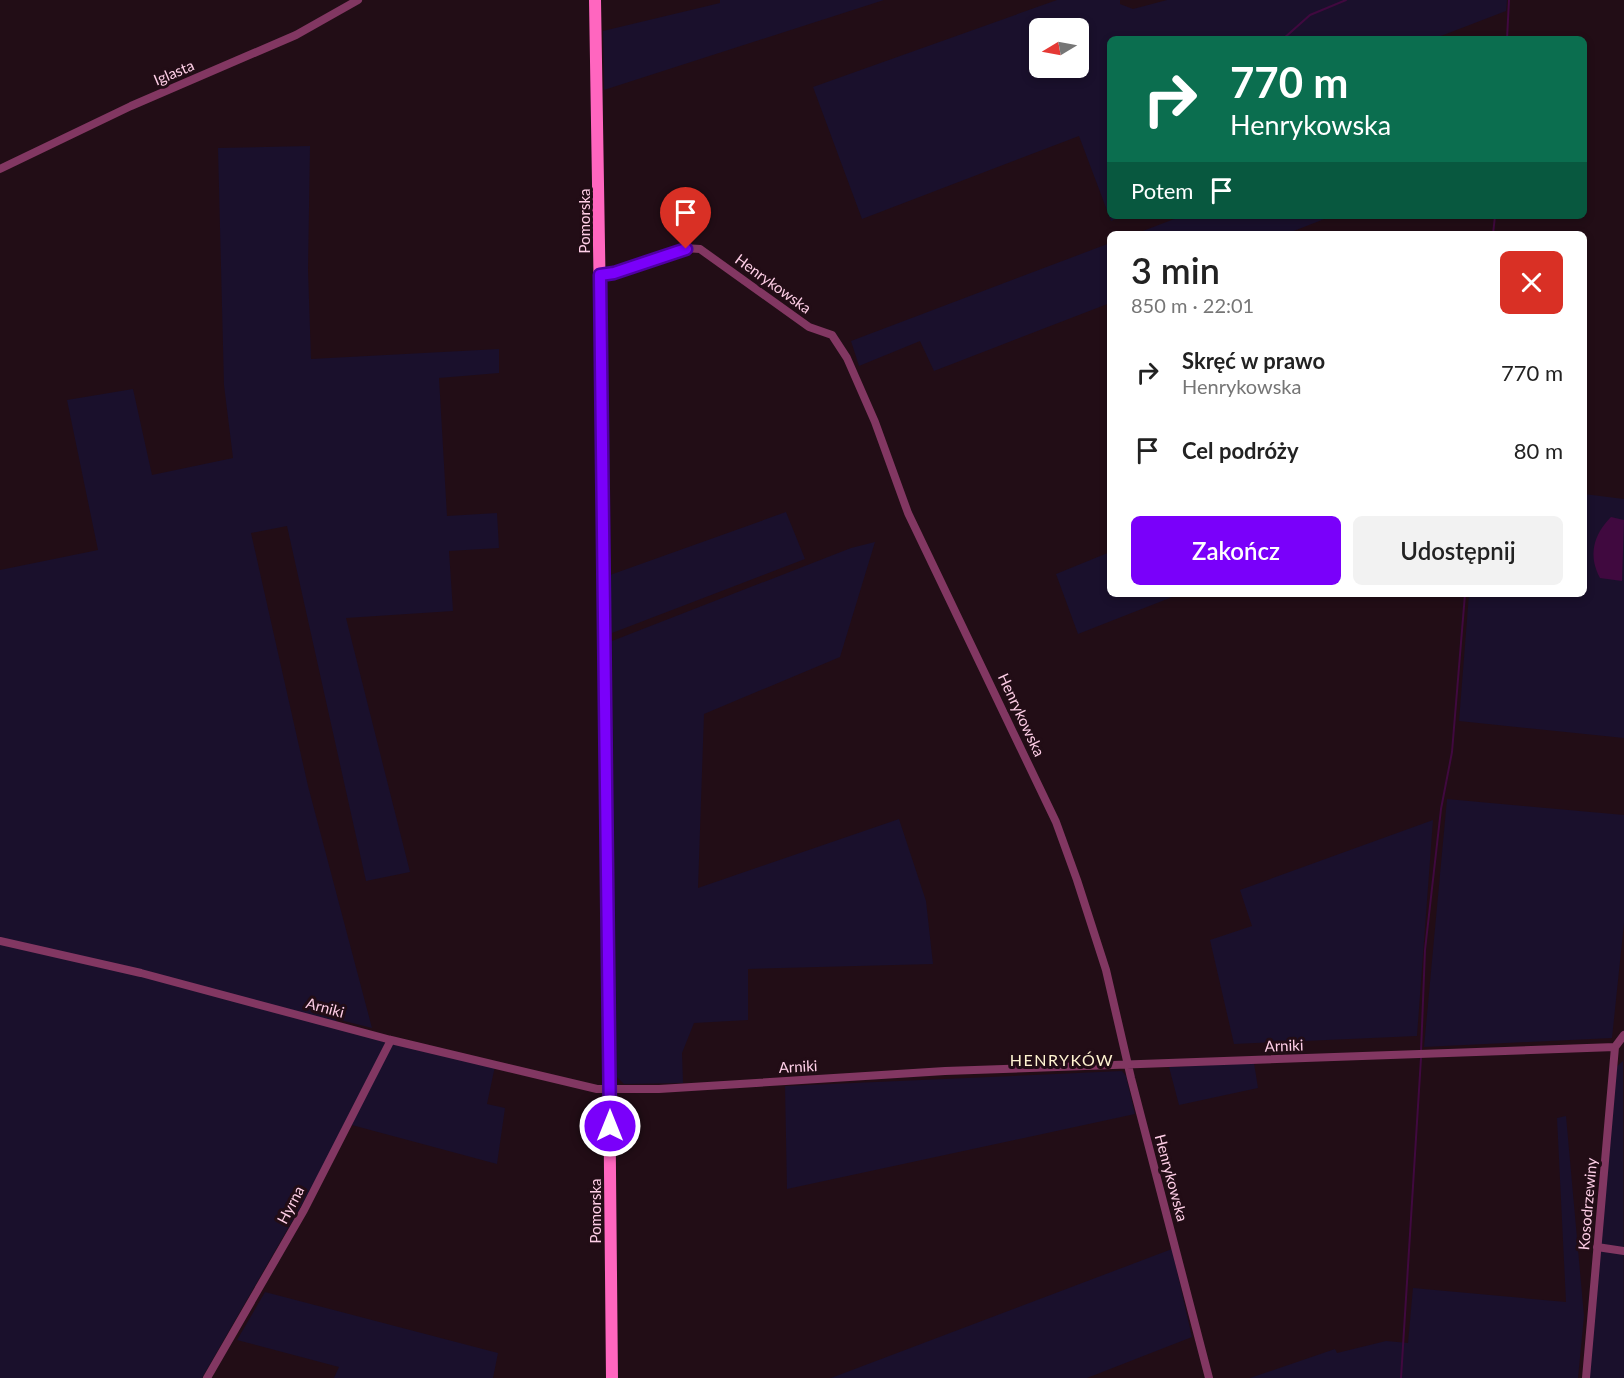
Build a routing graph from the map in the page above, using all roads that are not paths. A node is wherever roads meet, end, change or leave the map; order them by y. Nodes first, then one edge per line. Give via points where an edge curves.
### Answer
1 (358, 0) edge
2 (595, 0) edge
3 (0, 169) edge
4 (600, 275) junction
5 (0, 941) edge
6 (1624, 1035) edge
7 (391, 1040) junction
8 (1615, 1047) junction
9 (1128, 1065) junction
10 (610, 1089) junction
11 (1597, 1247) junction
12 (1624, 1251) edge
13 (207, 1378) edge
14 (612, 1378) edge
15 (1209, 1378) edge
16 (1586, 1378) edge

1 - 3 street, Iglasta via 296,35 131,106
2 - 4 street, Pomorska
4 - 9 street, Henrykowska via 679,250 700,249 809,327 828,332 836,339 875,422 908,513 1056,822 1106,970
4 - 10 street, Pomorska
5 - 7 street, Arniki via 141,973
6 - 8 street
7 - 10 street, Arniki via 552,1080
7 - 13 street, Hyrna via 304,1210
8 - 9 street, Arniki
8 - 11 street, Kosodrzewiny
9 - 10 street, Arniki
9 - 15 street, Henrykowska
10 - 14 street, Pomorska
11 - 12 street
11 - 16 street, Kosodrzewiny

